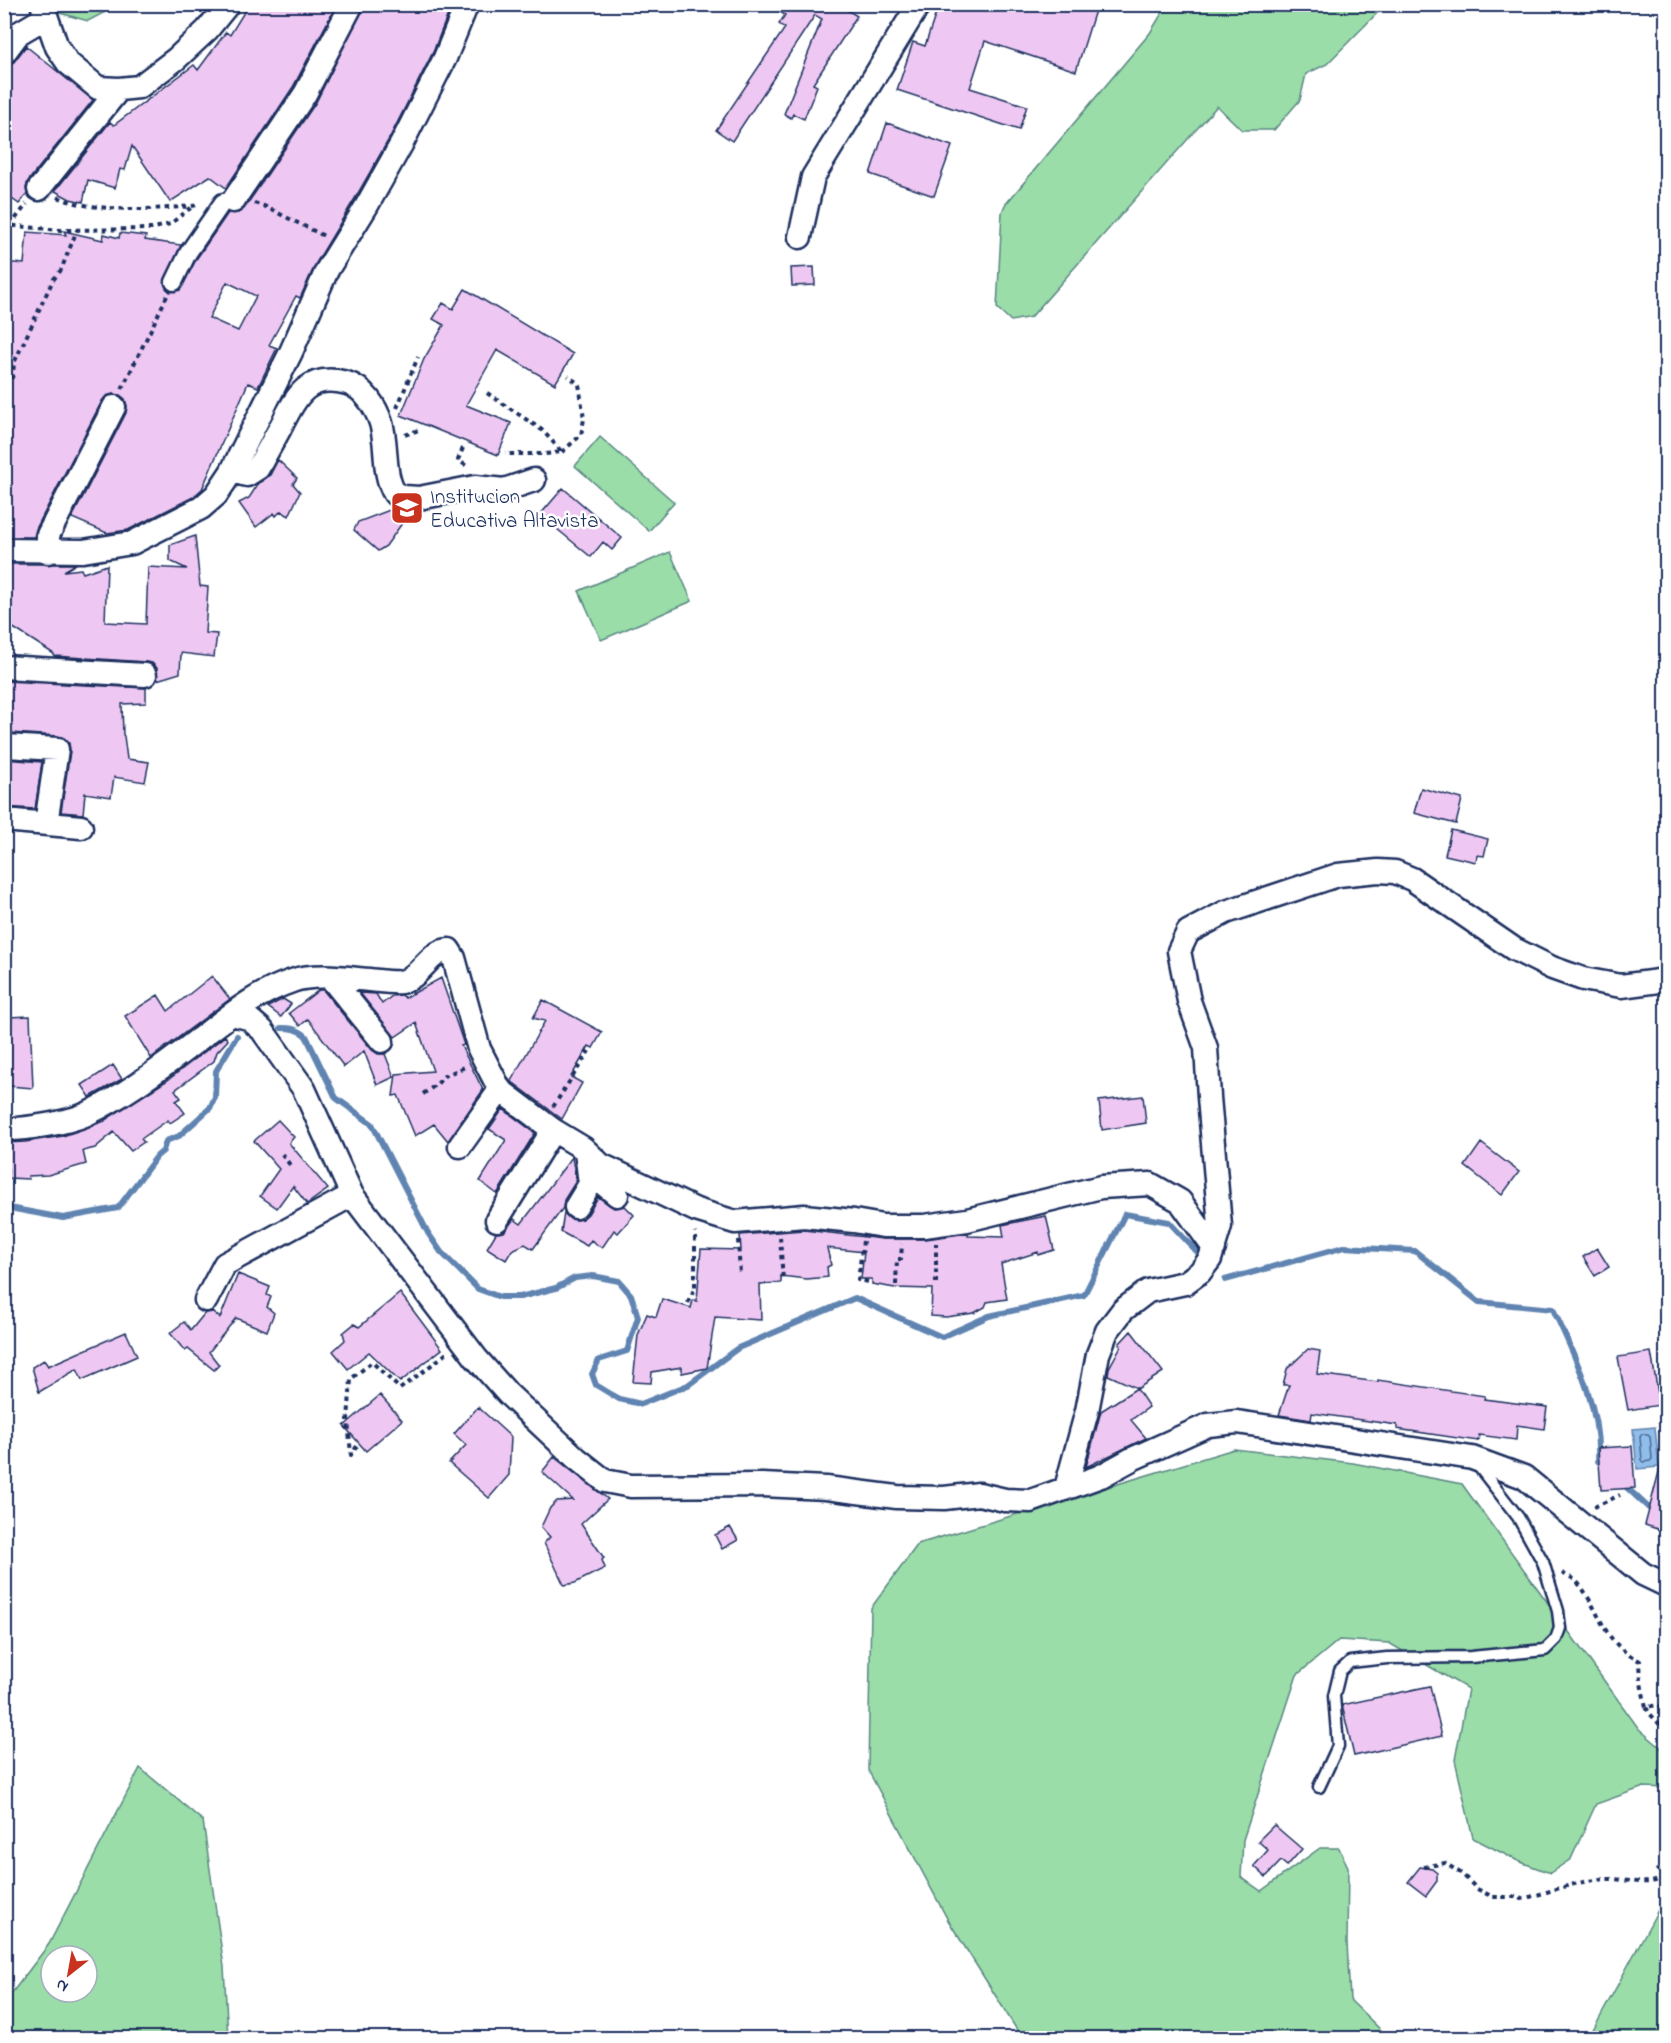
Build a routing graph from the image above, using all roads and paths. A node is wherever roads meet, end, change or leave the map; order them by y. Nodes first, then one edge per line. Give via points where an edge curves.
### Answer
1 (228, 4) edge
2 (352, 4) edge
3 (468, 4) edge
4 (919, 4) edge
5 (44, 11) edge
6 (4, 53) edge
7 (119, 89) junction
8 (39, 189) junction
9 (228, 201) junction
10 (194, 206) junction
11 (7, 225) edge
12 (77, 230) junction
13 (800, 237) dead end
14 (343, 245) junction
15 (174, 282) joint
16 (418, 357) dead end
17 (568, 376) dead end
18 (487, 393) dead end
19 (4, 395) edge
20 (114, 407) joint
21 (394, 414) dead end
22 (562, 452) junction
23 (505, 454) dead end
24 (232, 471) junction
25 (534, 480) dead end
26 (4, 550) edge
27 (48, 552) junction
28 (4, 667) edge
29 (145, 675) dead end
30 (6, 746) dead end
31 (4, 820) edge
32 (46, 824) junction
33 (81, 828) dead end
34 (330, 977) junction
35 (1666, 980) edge
36 (232, 1014) junction
37 (382, 1041) dead end
38 (479, 1049) junction
39 (589, 1051) dead end
40 (500, 1090) junction
41 (423, 1094) dead end
42 (548, 1126) junction
43 (4, 1129) edge
44 (460, 1146) dead end
45 (282, 1154) dead end
46 (588, 1162) junction
47 (290, 1165) dead end
48 (617, 1195) dead end
49 (352, 1196) junction
50 (576, 1207) dead end
51 (696, 1210) junction
52 (779, 1219) junction
53 (497, 1220) dead end
54 (737, 1222) junction
55 (865, 1222) junction
56 (937, 1224) junction
57 (904, 1226) junction
58 (1214, 1248) junction
59 (740, 1275) dead end
60 (783, 1281) dead end
61 (870, 1282) dead end
62 (936, 1282) dead end
63 (896, 1285) dead end
64 (206, 1300) dead end
65 (688, 1303) dead end
66 (462, 1341) junction
67 (357, 1446) dead end
68 (1472, 1458) junction
69 (1066, 1488) junction
70 (1620, 1495) dead end
71 (1577, 1521) junction
72 (1543, 1562) junction
73 (1666, 1585) edge
74 (1647, 1707) junction
75 (1666, 1708) edge
76 (1666, 1731) edge
77 (1319, 1787) dead end
78 (1424, 1868) dead end
79 (1656, 1868) dead end

1 - 7 street via 207,30 157,73 139,87
2 - 9 street via 305,94
3 - 14 street via 402,143
4 - 13 street via 813,177
5 - 6 street
5 - 7 street via 57,47 68,63 98,88
7 - 8 street
8 - 10 path via 70,203 102,207
8 - 11 path
9 - 10 path
9 - 14 path via 264,206
9 - 15 street via 188,253
10 - 12 path via 170,224 151,229
11 - 12 path
12 - 19 path via 14,363
14 - 24 street via 327,270
15 - 20 path
16 - 21 path
17 - 22 path via 579,384 584,419 581,435
18 - 22 path via 542,430
20 - 27 street via 48,535
22 - 23 path
24 - 25 street via 247,475 258,468 297,396 311,384 329,379 353,385 372,404 382,426 388,477 395,494 419,498 475,487 504,490
24 - 27 street via 216,495 201,508 132,543
26 - 27 street
28 - 29 street
30 - 32 street via 57,749
31 - 32 street
32 - 33 street
34 - 36 street via 294,980 258,995
34 - 37 street
34 - 38 street via 404,981 441,950 449,950
35 - 58 street via 1621,986 1552,968 1514,949 1412,879 1395,872 1338,874 1226,912 1188,932 1179,951 1189,1000 1206,1048 1220,1226
36 - 43 street via 87,1114 21,1130
36 - 49 street via 256,1023 304,1089
38 - 40 street
38 - 41 path via 471,1065 444,1076
39 - 42 path
40 - 42 street
40 - 44 street
42 - 46 street
42 - 53 street
45 - 47 path
46 - 48 street
46 - 50 street via 590,1184
46 - 51 street
49 - 64 street via 225,1264
49 - 66 street
51 - 54 street
51 - 65 path via 695,1287
52 - 54 street
52 - 55 street via 804,1216
52 - 60 path
54 - 59 path
55 - 57 street
55 - 61 path via 858,1280
56 - 57 street
56 - 58 street via 1101,1187 1150,1184 1180,1201
56 - 62 path
57 - 63 path
58 - 69 street via 1200,1272 1185,1283 1148,1291 1123,1310 1107,1331
66 - 67 path via 400,1389 372,1362 351,1378 351,1455
66 - 69 street via 508,1394 605,1480 631,1486 762,1485 897,1497 979,1494 1031,1501
68 - 69 street via 1237,1422 1208,1425 1101,1476
68 - 71 street via 1524,1477
68 - 72 lane via 1518,1517
70 - 71 path via 1587,1510
71 - 73 street via 1643,1574
72 - 74 path via 1577,1581 1608,1635 1626,1654 1640,1661
72 - 77 lane via 1560,1628 1545,1650 1471,1657 1387,1658 1350,1662 1340,1671 1334,1696 1338,1746
74 - 75 path
74 - 76 path
78 - 79 path via 1445,1863 1493,1897 1522,1899 1582,1882 1658,1880 1662,1874

